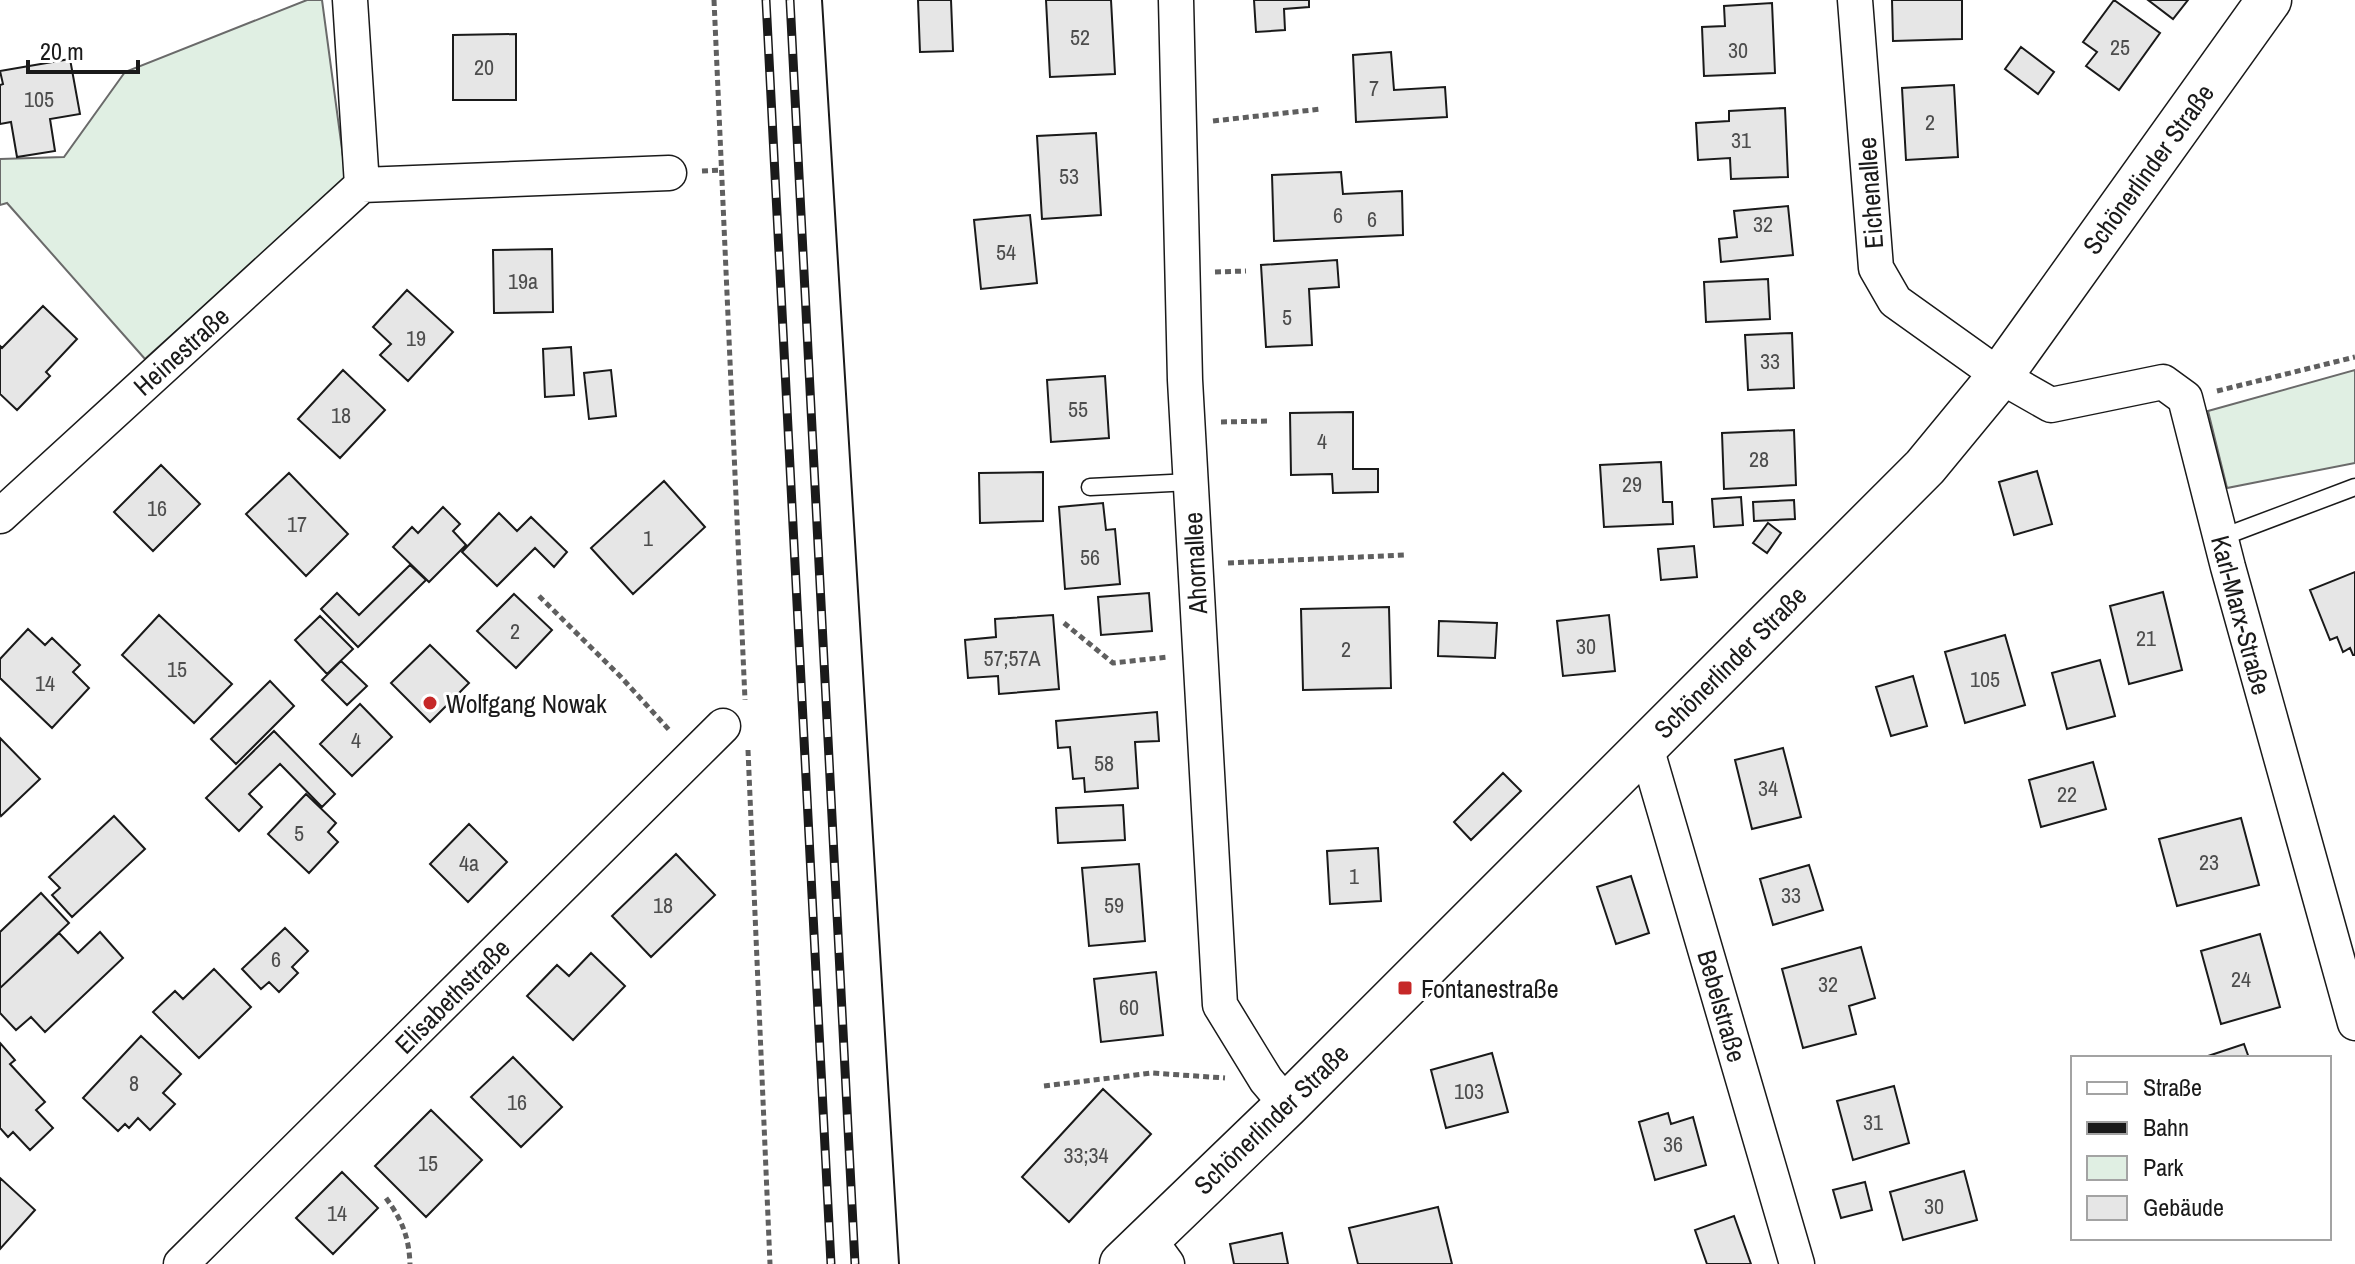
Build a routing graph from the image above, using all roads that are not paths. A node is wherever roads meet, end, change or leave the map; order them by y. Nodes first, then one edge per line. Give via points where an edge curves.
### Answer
1 (350, 0) edge
2 (1176, 0) edge
3 (1855, 0) edge
4 (2269, 0) edge
5 (669, 173) dead end
6 (362, 185) junction
7 (2000, 376) junction
8 (1191, 482) junction
9 (1090, 487) dead end
10 (2355, 487) edge
11 (0, 516) edge
12 (2220, 538) junction
13 (738, 724) road end
14 (1646, 747) junction
15 (2355, 1023) edge
16 (1277, 1093) junction
17 (1146, 1255) edge
18 (181, 1264) edge
19 (1797, 1264) edge

1 - 6 street
2 - 8 street, Ahornallee
3 - 7 street, Eichenallee via 1876,268 1895,301
4 - 7 street, Schönerlinder Straße
5 - 6 street
6 - 11 street, Heinestraße
7 - 12 street, Karl-Marx-Straße via 2051,405 2163,382 2185,398
7 - 14 street, Schönerlinder Straße via 1925,467
8 - 9 lane
8 - 16 street, Ahornallee via 1220,1005
10 - 12 lane
12 - 15 street, Karl-Marx-Straße
13 - 18 street, Elisabethstraße via 693,756
14 - 16 street, Schönerlinder Straße
14 - 19 street, Bebelstraße
16 - 17 street, Schönerlinder Straße

